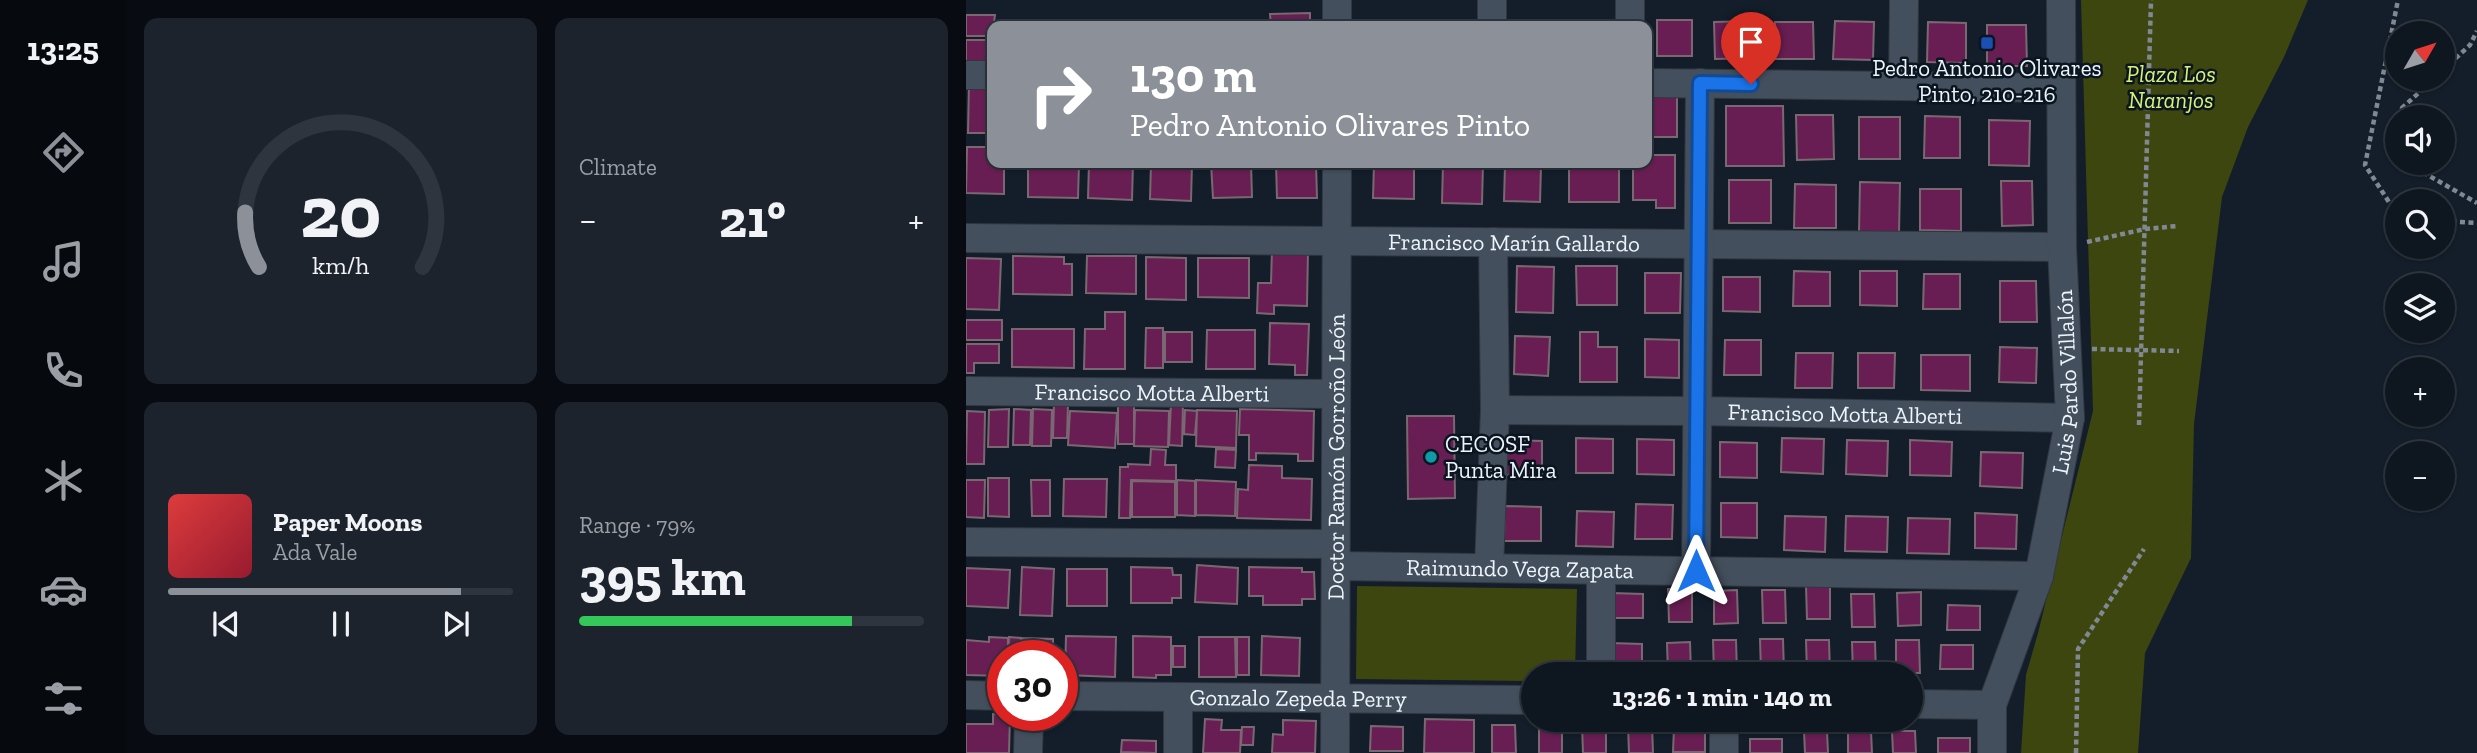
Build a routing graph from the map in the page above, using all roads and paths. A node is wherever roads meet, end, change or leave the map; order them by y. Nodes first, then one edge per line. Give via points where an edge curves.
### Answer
1 (1338, 0) edge
2 (1492, 0) edge
3 (1630, 0) edge
4 (1904, 0) edge
5 (2061, 0) edge
6 (2151, 0) edge
7 (2398, 0) edge
8 (1337, 21) edge
9 (1492, 21) edge
10 (1630, 21) edge
11 (2477, 32) edge
12 (2455, 59) edge
13 (966, 75) edge
14 (987, 75) edge
15 (1652, 83) edge
16 (1700, 83) junction
17 (1903, 86) junction
18 (2060, 88) junction
19 (2421, 91) edge
20 (2405, 105) edge
21 (1337, 168) edge
22 (2428, 175) edge
23 (2385, 196) edge
24 (2477, 203) edge
25 (2455, 222) edge
26 (2477, 223) edge
27 (2177, 226) dead end
28 (2145, 229) junction
29 (966, 238) edge
30 (1337, 240) junction
31 (1493, 242) junction
32 (1699, 244) junction
33 (2062, 247) junction
34 (2066, 348) junction
35 (2141, 351) junction
36 (2179, 351) dead end
37 (966, 391) edge
38 (1336, 394) junction
39 (1495, 410) junction
40 (1697, 411) junction
41 (2070, 418) junction
42 (2139, 425) dead end
43 (966, 542) edge
44 (2144, 549) dead end
45 (1336, 555) junction
46 (1489, 568) junction
47 (1601, 570) junction
48 (1696, 571) junction
49 (2039, 576) junction
50 (1601, 662) edge
51 (966, 695) edge
52 (987, 696) edge
53 (1078, 696) edge
54 (1178, 697) junction
55 (1335, 700) junction
56 (1521, 700) edge
57 (1923, 704) edge
58 (1992, 705) junction
59 (1029, 731) edge
60 (1724, 732) edge
61 (1028, 753) edge
62 (1178, 753) edge
63 (1335, 753) edge
64 (1724, 753) edge
65 (1992, 753) edge
66 (2076, 753) edge

1 - 8 street
2 - 9 street
3 - 10 street
4 - 17 street
5 - 18 street, Luis Pardo Villalón
6 - 28 path
7 - 23 path via 2365,165
11 - 12 path
13 - 14 street
15 - 16 street
16 - 17 street
16 - 32 street
17 - 18 street
18 - 33 street, Luis Pardo Villalón
19 - 20 path
21 - 30 street, Doctor Ramón Gorroño León
22 - 24 path
25 - 26 path
27 - 28 path
28 - 33 path
28 - 35 path
29 - 30 street, Francisco Marín Gallardo
30 - 31 street, Francisco Marín Gallardo
30 - 38 street, Doctor Ramón Gorroño León
31 - 32 street, Francisco Marín Gallardo
31 - 39 street
32 - 33 street, Francisco Marín Gallardo
32 - 40 street
33 - 34 street, Luis Pardo Villalón
34 - 35 path
34 - 41 street, Luis Pardo Villalón
35 - 36 path
35 - 42 path
37 - 38 street, Francisco Motta Alberti
38 - 45 street, Doctor Ramón Gorroño León
39 - 40 street, Francisco Motta Alberti
39 - 46 street
40 - 41 street, Francisco Motta Alberti
40 - 48 street
41 - 49 street, Luis Pardo Villalón
43 - 45 street, Raimundo Vega Zapata
44 - 66 path via 2078,649
45 - 46 street, Raimundo Vega Zapata
45 - 55 street, Doctor Ramón Gorroño León
46 - 47 street, Raimundo Vega Zapata
47 - 48 street, Raimundo Vega Zapata
47 - 50 street
48 - 49 street, Raimundo Vega Zapata
49 - 58 street, Luis Pardo Villalón
51 - 52 street
53 - 54 street, Gonzalo Zepeda Perry
54 - 55 street, Gonzalo Zepeda Perry
54 - 62 street
55 - 56 street, Gonzalo Zepeda Perry
55 - 63 street, Doctor Ramón Gorroño León
57 - 58 street
58 - 65 street, Luis Pardo Villalón
59 - 61 street
60 - 64 street

